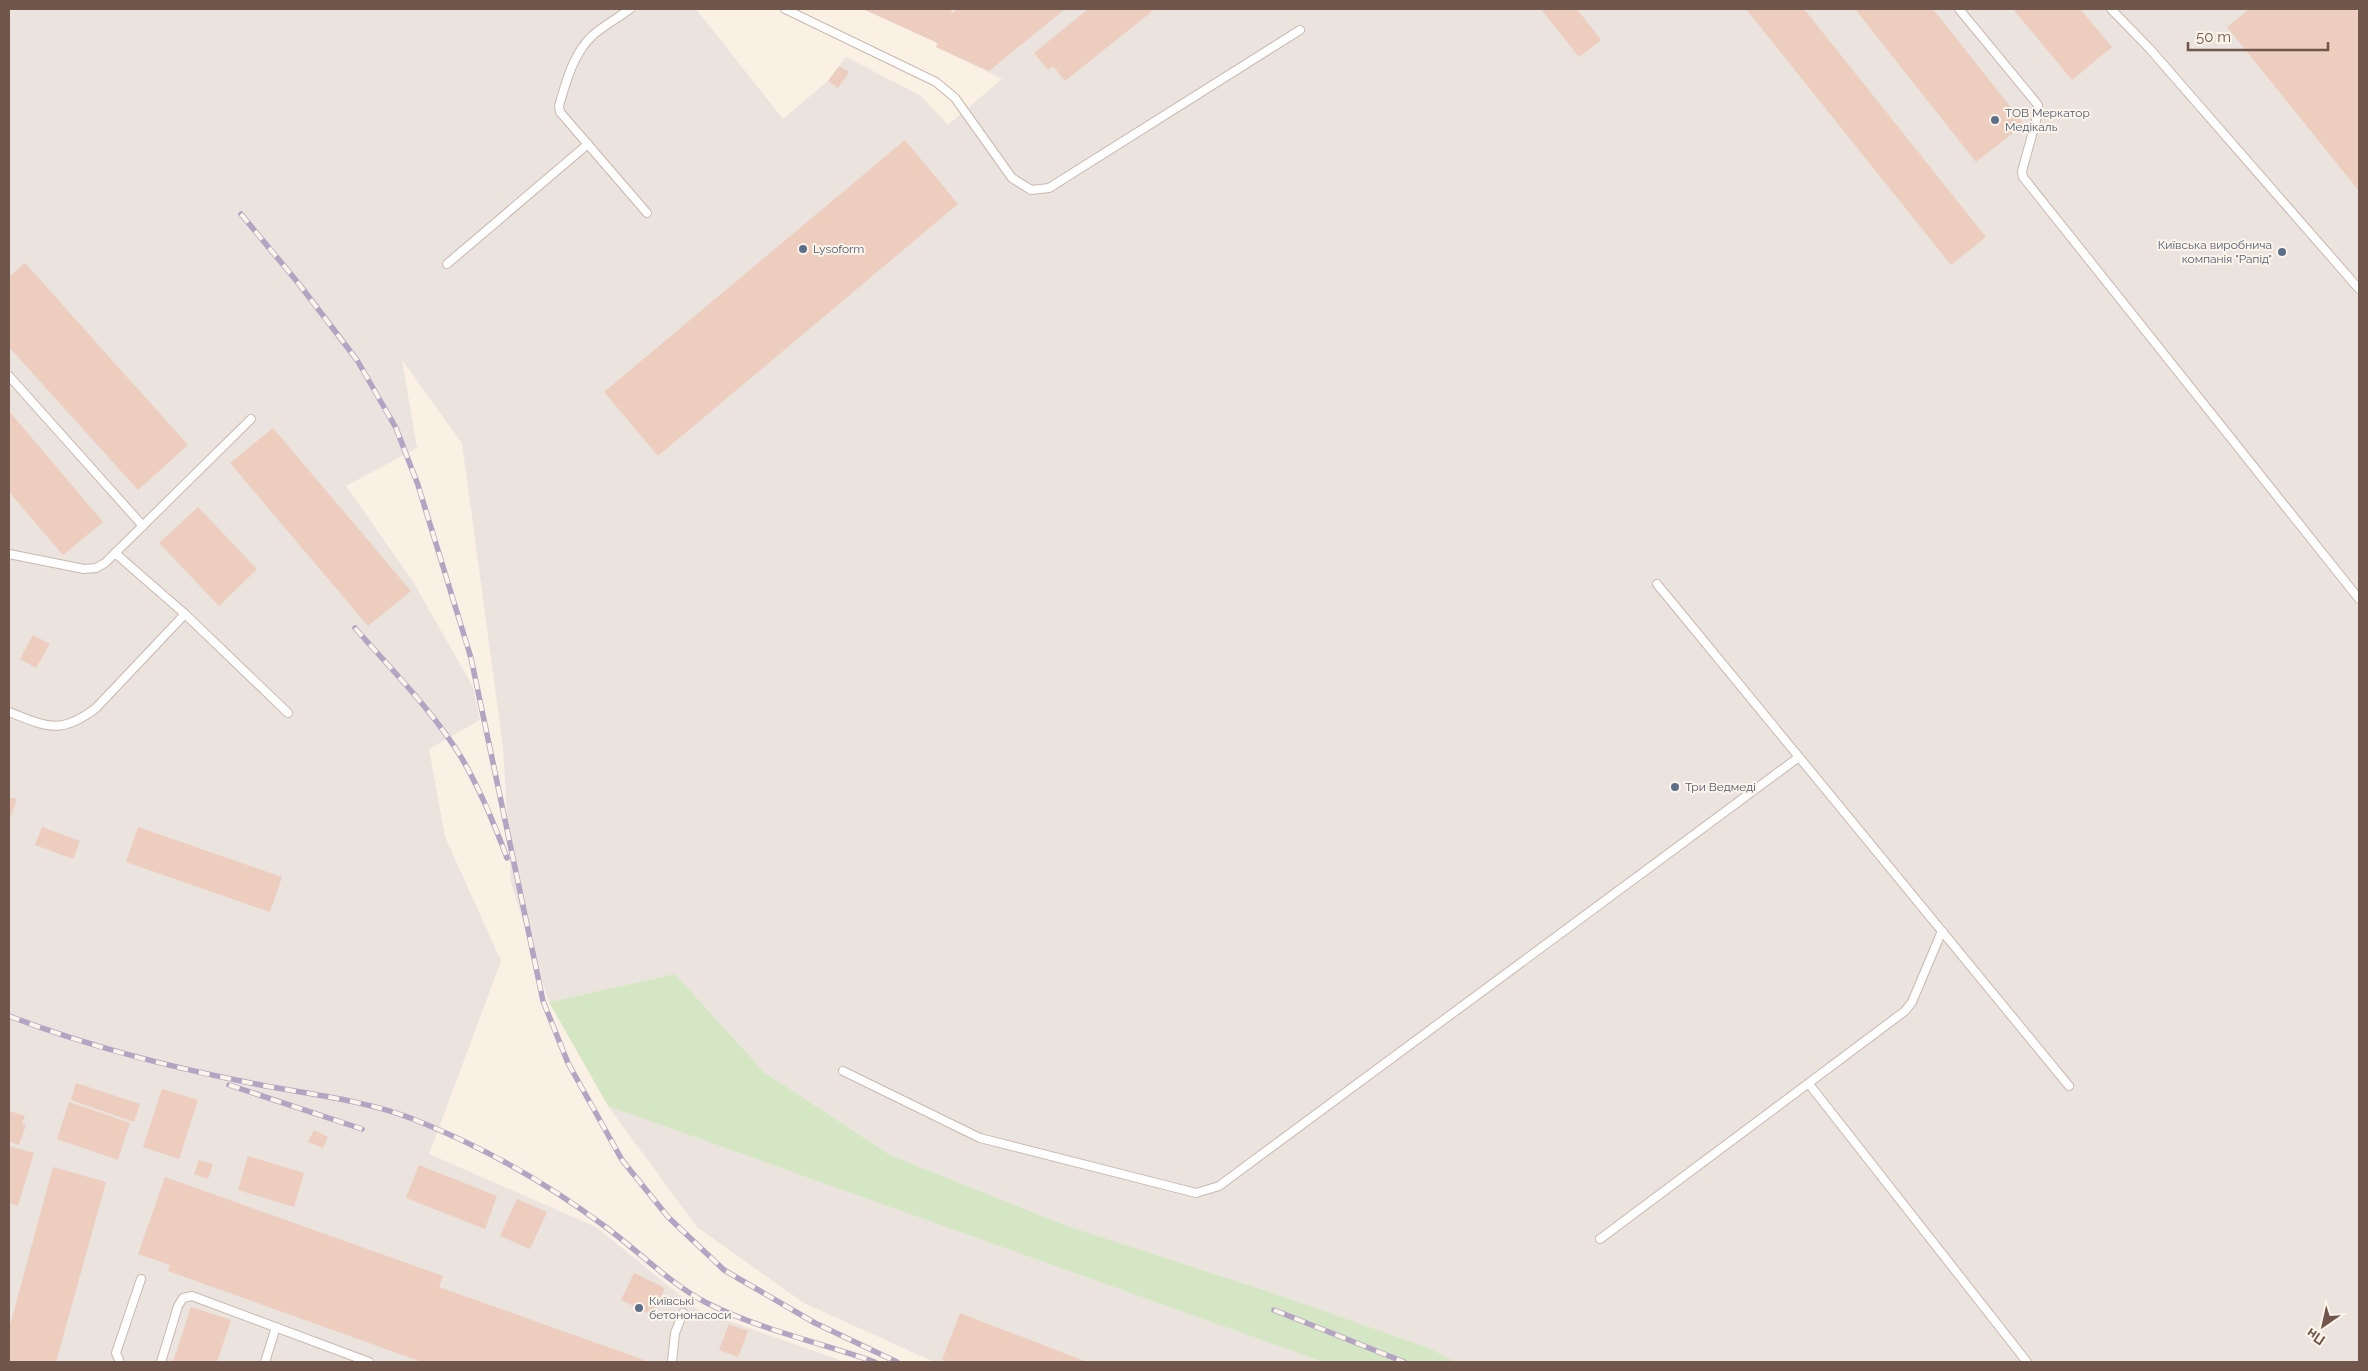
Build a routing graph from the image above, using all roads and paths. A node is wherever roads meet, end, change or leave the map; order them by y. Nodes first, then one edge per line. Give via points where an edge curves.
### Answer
1 (630, 9) edge
2 (785, 9) edge
3 (1959, 9) edge
4 (2110, 9) edge
5 (1300, 30) dead end
6 (588, 144) junction
7 (647, 213) dead end
8 (448, 264) dead end
9 (2359, 289) edge
10 (9, 376) edge
11 (251, 419) dead end
12 (143, 526) junction
13 (115, 553) junction
14 (9, 554) edge
15 (1657, 584) dead end
16 (2359, 599) edge
17 (185, 614) junction
18 (9, 712) edge
19 (288, 713) dead end
20 (1799, 757) junction
21 (1942, 931) junction
22 (842, 1071) dead end
23 (1809, 1084) junction
24 (2070, 1086) dead end
25 (1600, 1239) dead end
26 (142, 1279) dead end
27 (683, 1313) dead end
28 (276, 1327) junction
29 (120, 1362) edge
30 (161, 1362) edge
31 (265, 1362) edge
32 (369, 1362) edge
33 (672, 1362) edge
34 (2027, 1362) edge

1 - 6 lane via 592,36 570,70 560,112
2 - 5 lane via 936,82 955,98 1012,178 1031,190 1049,188
3 - 16 lane via 2038,105 2038,118 2022,170 2023,177
4 - 9 lane via 2150,48
6 - 7 lane
6 - 8 lane
10 - 12 lane
11 - 12 lane
12 - 13 lane
13 - 14 lane via 96,568 84,569
13 - 17 lane
15 - 20 lane
17 - 18 lane via 96,708 79,721 64,727 35,722
17 - 19 lane
20 - 21 lane
20 - 22 lane via 1219,1186 1207,1191 1196,1193 980,1138
21 - 23 lane via 1912,1002 1905,1011
21 - 24 lane
23 - 25 lane
23 - 34 lane
26 - 29 lane via 116,1352
27 - 33 lane via 675,1333
28 - 30 lane via 192,1296 183,1298
28 - 31 lane
28 - 32 lane

